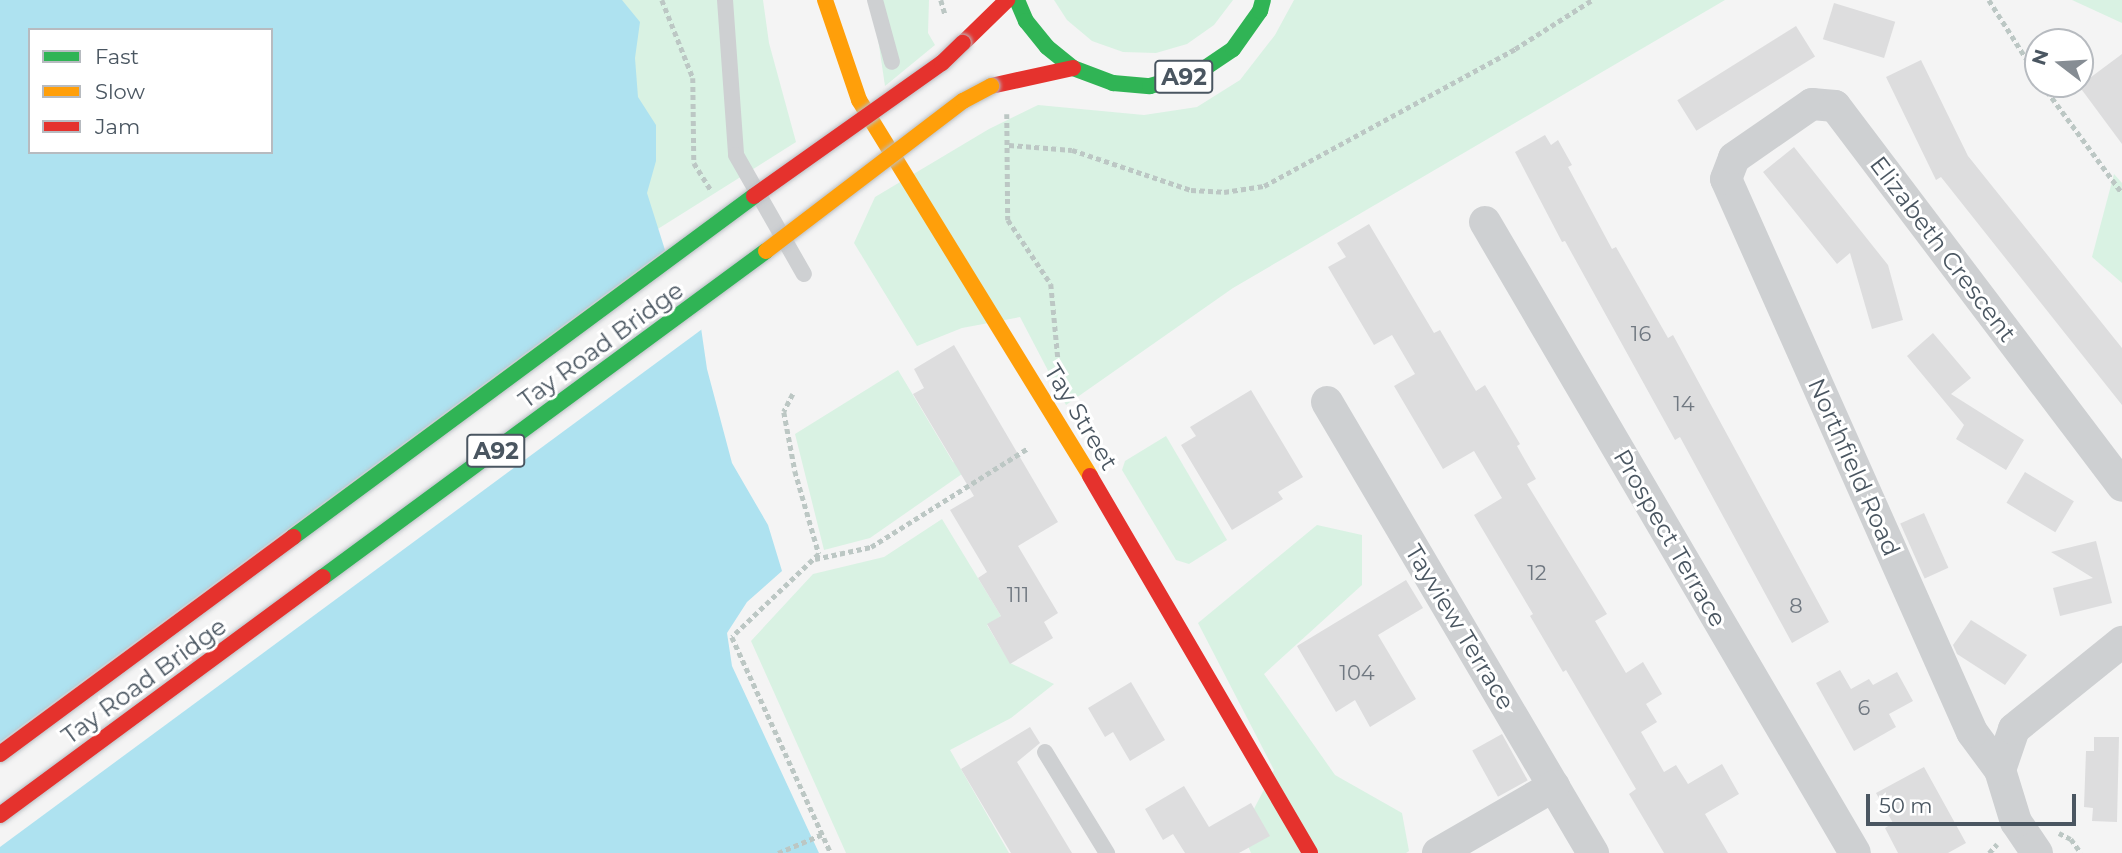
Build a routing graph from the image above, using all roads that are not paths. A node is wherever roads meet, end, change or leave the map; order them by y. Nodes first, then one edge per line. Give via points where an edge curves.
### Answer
1 (725, 0) edge
2 (825, 0) edge
3 (875, 0) edge
4 (1007, 0) edge
5 (1017, 0) edge
6 (1263, 0) edge
7 (892, 62) dead end
8 (1073, 68) junction
9 (1734, 158) joint
10 (1485, 222) dead end
11 (804, 274) dead end
12 (1327, 402) dead end
13 (2122, 485) edge
14 (2122, 642) edge
15 (1045, 752) dead end
16 (0, 754) edge
17 (2000, 770) junction
18 (1554, 786) junction
19 (0, 816) edge
20 (1306, 852) edge
21 (1107, 853) edge
22 (1438, 853) edge
23 (1593, 853) edge
24 (1855, 853) edge
25 (2037, 853) edge

1 - 11 lane via 736,155
2 - 20 main road, Tay Street via 859,100 1045,398
3 - 7 lane
4 - 16 main road, Tay Road Bridge / A92, bridge via 942,64 799,163
5 - 8 main road, A92 via 1026,21 1047,47
6 - 8 main road, A92 via 1233,49 1199,72 1150,86 1113,83
8 - 19 main road, Tay Road Bridge / A92, bridge via 990,86 963,101 811,219
9 - 13 street, Elizabeth Crescent via 1812,104 1835,106
9 - 17 street, Northfield Road via 1726,178 1972,732
10 - 24 street, Prospect Terrace
12 - 18 street, Tayview Terrace
14 - 17 street via 2014,729
15 - 21 lane
17 - 25 street, Northfield Road via 2016,822
18 - 22 street
18 - 23 street, Tayview Terrace

